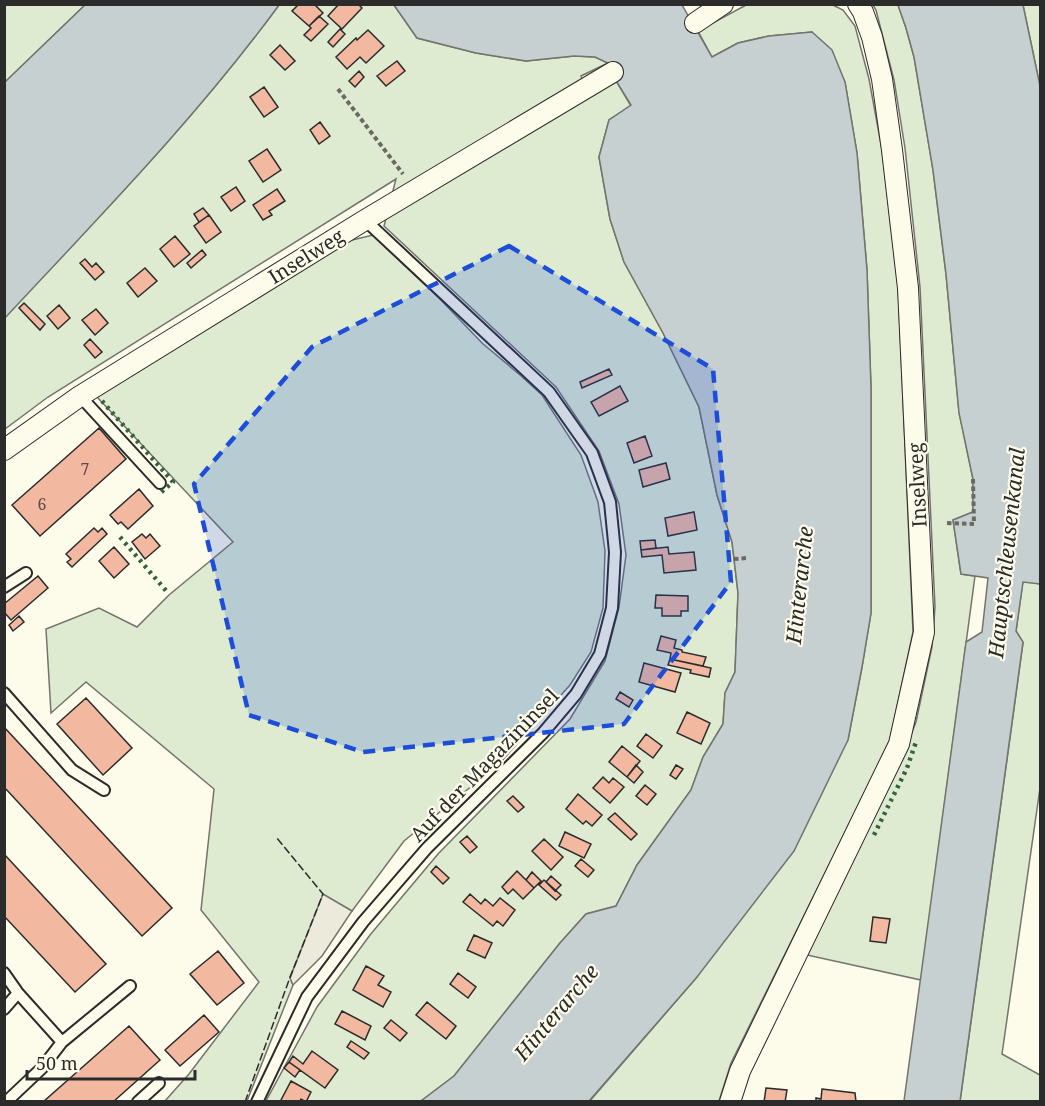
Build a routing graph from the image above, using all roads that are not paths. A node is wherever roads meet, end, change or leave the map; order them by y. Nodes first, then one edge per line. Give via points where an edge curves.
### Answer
1 (723, 4) edge
2 (858, 4) edge
3 (695, 23) dead end
4 (613, 72) dead end
5 (365, 220) junction
6 (80, 396) junction
7 (4, 450) edge
8 (160, 483) dead end
9 (26, 573) dead end
10 (4, 587) edge
11 (4, 693) edge
12 (104, 790) dead end
13 (4, 973) edge
14 (130, 986) dead end
15 (18, 993) junction
16 (4, 1009) edge
17 (62, 1042) junction
18 (159, 1083) dead end
19 (6, 1101) edge
20 (138, 1101) edge
21 (257, 1101) edge
22 (730, 1101) edge

1 - 3 street
2 - 22 street, Inselweg via 872,37 882,79 908,288 924,632 898,744 740,1071
4 - 5 street, Inselweg
5 - 6 street, Inselweg
5 - 21 lane, Auf der Magazininsel via 549,392 592,453 610,502 615,552 612,608 600,654 576,694 543,733 427,848 363,922 307,997
6 - 7 street, Inselweg
6 - 8 lane
9 - 10 lane
11 - 12 lane via 72,770
13 - 15 lane
14 - 17 lane
15 - 16 lane
15 - 17 lane
17 - 19 lane via 42,1068
18 - 20 lane

